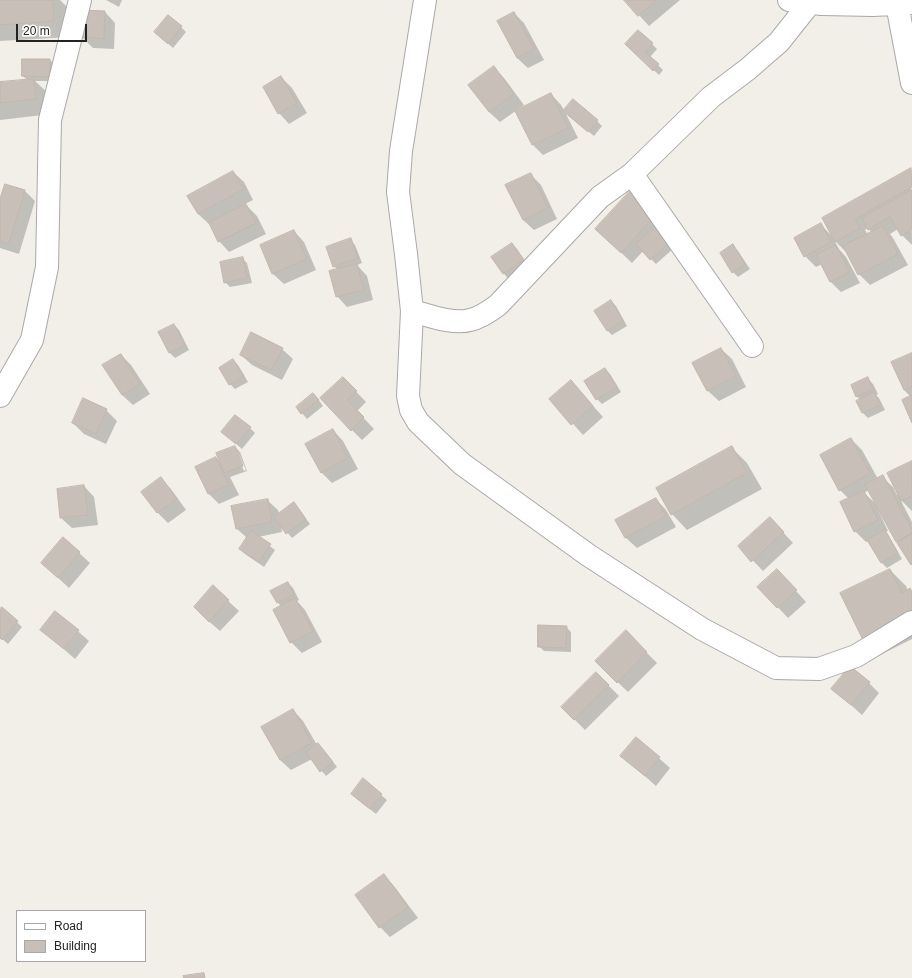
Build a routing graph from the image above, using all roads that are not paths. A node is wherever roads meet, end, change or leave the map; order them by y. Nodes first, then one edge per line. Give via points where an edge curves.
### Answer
1 (80, 0) edge
2 (425, 0) edge
3 (799, 1) edge
4 (905, 4) edge
5 (912, 83) edge
6 (632, 174) junction
7 (412, 310) junction
8 (752, 346) dead end
9 (0, 396) edge
10 (912, 622) edge

1 - 9 street via 50,120 47,266 32,340
2 - 7 street via 401,151 398,192
3 - 4 street via 822,4
3 - 6 street via 780,42 711,97
4 - 5 street
6 - 7 street via 600,197 498,305 485,314 457,322
6 - 8 street
7 - 10 street via 408,396 411,410 418,422 462,464 588,555 702,629 776,668 819,669 856,656

